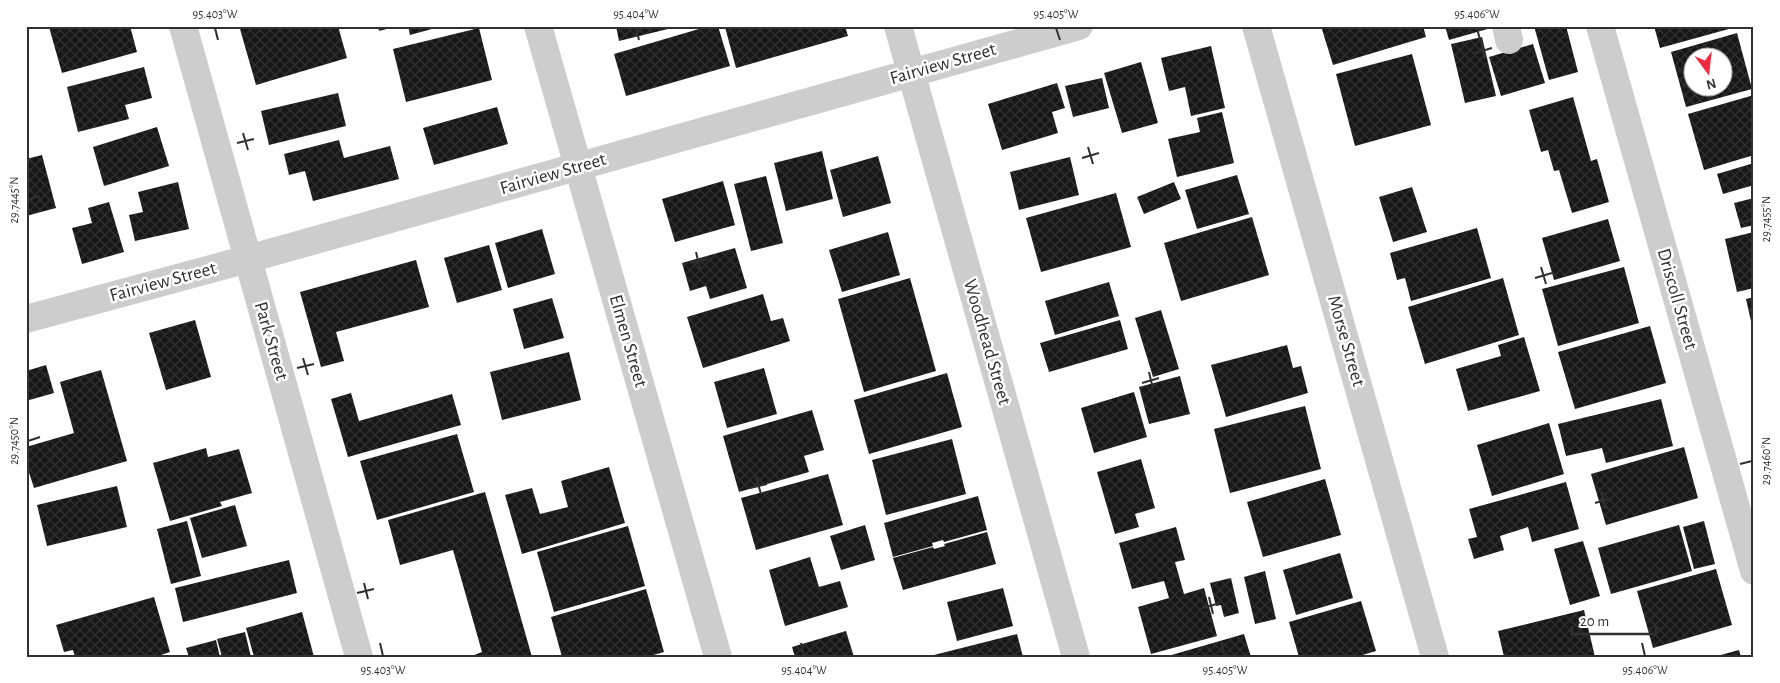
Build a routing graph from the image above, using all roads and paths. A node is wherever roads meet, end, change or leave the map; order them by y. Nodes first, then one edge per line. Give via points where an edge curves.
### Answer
1 (183, 26) edge
2 (538, 26) edge
3 (898, 26) edge
4 (1079, 26) edge
5 (1256, 26) edge
6 (1600, 26) edge
7 (912, 73) junction
8 (578, 167) junction
9 (248, 259) junction
10 (26, 319) edge
11 (1754, 571) edge
12 (359, 657) edge
13 (718, 657) edge
14 (1076, 657) edge
15 (1435, 657) edge

1 - 9 street, Park Street
2 - 8 street, Elmen Street
3 - 7 street, Woodhead Street
4 - 7 street, Fairview Street
5 - 15 street, Morse Street
6 - 11 street, Driscoll Street
7 - 8 street, Fairview Street
7 - 14 street, Woodhead Street
8 - 9 street, Fairview Street
8 - 13 street, Elmen Street
9 - 10 street, Fairview Street
9 - 12 street, Park Street

